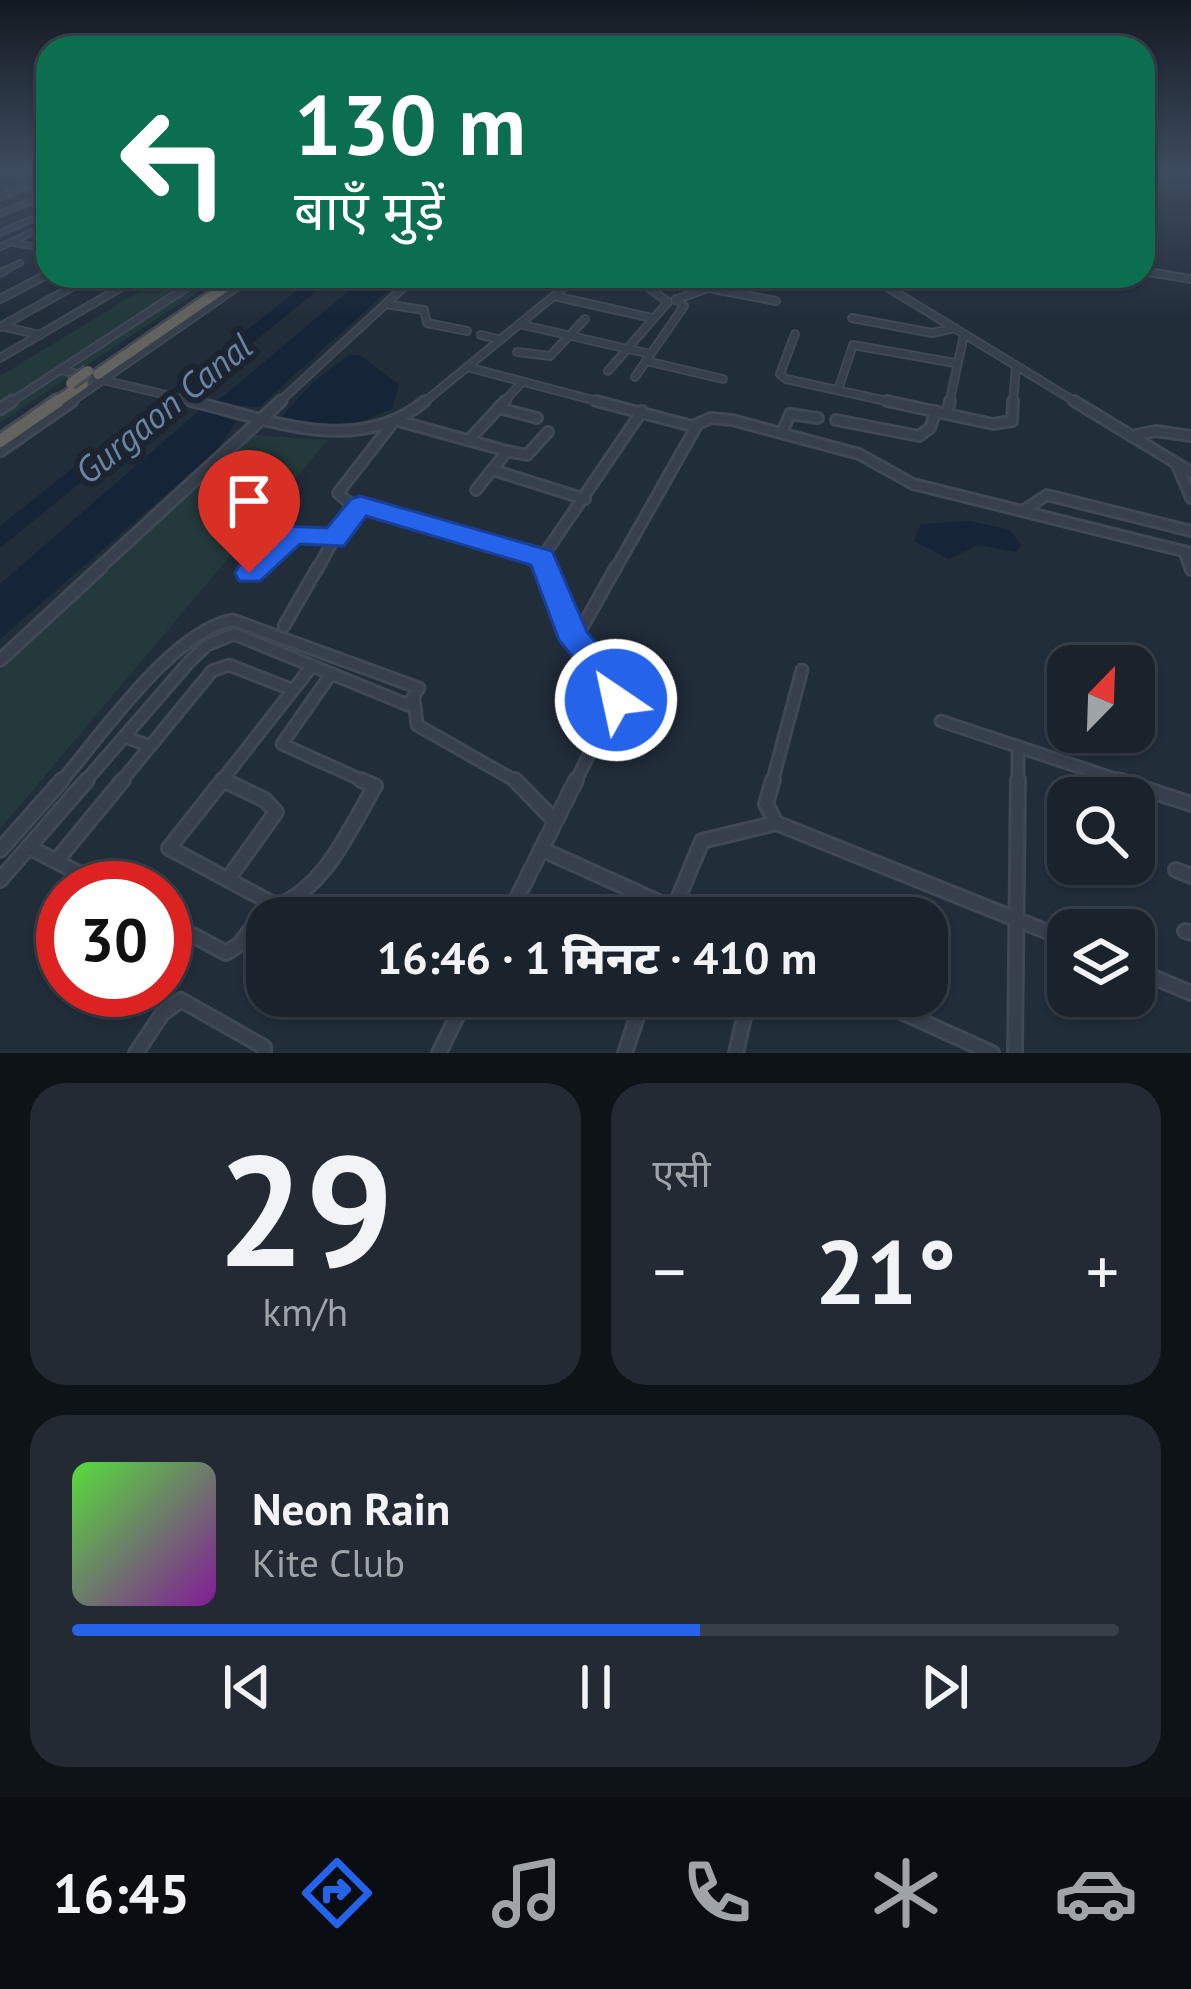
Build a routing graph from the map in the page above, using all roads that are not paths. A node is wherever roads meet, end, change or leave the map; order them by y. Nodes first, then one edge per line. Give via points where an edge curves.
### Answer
1 (29, 220) edge
2 (36, 230) edge
3 (0, 233) edge
4 (10, 242) junction
5 (36, 246) edge
6 (0, 247) edge
7 (20, 263) dead end
8 (0, 273) edge
9 (1155, 273) edge
10 (1191, 279) edge
11 (36, 280) edge
12 (70, 288) edge
13 (120, 288) edge
14 (186, 288) edge
15 (214, 288) edge
16 (224, 288) edge
17 (234, 288) edge
18 (403, 288) edge
19 (562, 288) edge
20 (651, 288) edge
21 (704, 288) edge
22 (712, 288) edge
23 (890, 288) edge
24 (552, 296) junction
25 (0, 299) edge
26 (672, 301) junction
27 (776, 301) dead end
28 (386, 304) junction
29 (652, 318) junction
30 (852, 318) dead end
31 (585, 319) dead end
32 (518, 324) junction
33 (0, 326) edge
34 (955, 328) junction
35 (467, 331) dead end
36 (795, 334) dead end
37 (40, 335) junction
38 (482, 335) dead end
39 (571, 335) junction
40 (964, 335) junction
41 (499, 339) junction
42 (626, 349) junction
43 (517, 352) dead end
44 (648, 357) junction
45 (0, 358) edge
46 (955, 363) junction
47 (1016, 366) junction
48 (466, 367) junction
49 (61, 370) junction
50 (608, 371) dead end
51 (635, 377) dead end
52 (91, 379) junction
53 (723, 379) dead end
54 (520, 383) junction
55 (838, 390) junction
56 (0, 409) edge
57 (499, 409) junction
58 (642, 411) junction
59 (936, 411) junction
60 (947, 414) junction
61 (259, 416) junction
62 (537, 418) dead end
63 (818, 418) dead end
64 (395, 420) junction
65 (836, 420) dead end
66 (695, 425) junction
67 (0, 430) edge
68 (548, 432) dead end
69 (782, 434) junction
70 (1130, 436) junction
71 (1191, 436) edge
72 (469, 440) junction
73 (0, 441) edge
74 (0, 451) edge
75 (507, 452) junction
76 (1177, 464) junction
77 (493, 470) junction
78 (1191, 472) edge
79 (476, 490) dead end
80 (1191, 498) edge
81 (585, 499) junction
82 (360, 506) junction
83 (1022, 511) junction
84 (1191, 531) edge
85 (334, 539) junction
86 (1188, 552) edge
87 (542, 558) junction
88 (1191, 571) edge
89 (249, 573) dead end
90 (216, 623) junction
91 (284, 626) dead end
92 (220, 637) junction
93 (575, 640) junction
94 (0, 660) edge
95 (312, 666) junction
96 (802, 670) dead end
97 (331, 674) junction
98 (293, 690) junction
99 (414, 697) junction
100 (940, 721) dead end
101 (125, 736) junction
102 (150, 746) junction
103 (1018, 747) junction
104 (223, 779) junction
105 (1191, 804) edge
106 (556, 820) junction
107 (776, 823) junction
108 (29, 847) junction
109 (542, 849) junction
110 (0, 850) edge
111 (57, 860) joint
112 (1176, 871) dead end
113 (1191, 876) edge
114 (228, 879) junction
115 (0, 880) edge
116 (261, 897) edge
117 (300, 897) edge
118 (518, 897) edge
119 (640, 897) edge
120 (679, 897) edge
121 (1018, 919) junction
122 (1047, 931) edge
123 (192, 935) edge
124 (246, 936) edge
125 (1155, 977) edge
126 (1191, 993) edge
127 (457, 1017) edge
128 (637, 1017) edge
129 (744, 1017) edge
130 (912, 1017) edge
131 (136, 1053) edge
132 (263, 1053) edge
133 (439, 1053) edge
134 (626, 1053) edge
135 (736, 1053) edge
136 (992, 1053) edge
137 (1015, 1053) edge

1 - 3 street
2 - 4 street
4 - 5 street
4 - 6 street
7 - 8 street
9 - 10 street
11 - 25 street
12 - 33 street
13 - 37 street
14 - 49 street
15 - 52 highway
16 - 52 highway
17 - 52 street
18 - 28 street
19 - 24 street
20 - 26 street
21 - 26 street
22 - 27 street
23 - 34 street
24 - 29 street
24 - 32 street
26 - 29 street
26 - 44 street via 684,306
28 - 35 street via 424,310 427,323
28 - 61 street
29 - 42 street
30 - 34 street via 932,333
31 - 39 street
32 - 39 street
32 - 41 street
33 - 37 street
34 - 40 street
36 - 55 street via 781,376
37 - 45 street
38 - 41 street
39 - 42 street
39 - 43 street via 550,356
40 - 46 street
40 - 47 street
41 - 48 street
42 - 44 street
42 - 50 street
44 - 51 street
44 - 53 street
46 - 55 street via 854,345
46 - 60 street
47 - 60 street via 1010,424
47 - 70 street
48 - 54 street
48 - 64 street
49 - 52 street
49 - 56 street
52 - 61 street
52 - 67 highway
52 - 73 highway
52 - 74 street
54 - 57 street
54 - 58 street
55 - 59 street
57 - 62 street
57 - 72 street
58 - 66 street
58 - 81 street
59 - 60 street
59 - 65 street via 919,436
61 - 64 street via 330,434
61 - 94 street
63 - 69 street via 790,414
64 - 72 street
64 - 82 street via 340,487 340,498
66 - 69 street via 721,418
66 - 93 street
68 - 75 street via 527,455
69 - 83 street via 860,454 913,484
70 - 71 street
70 - 76 street
72 - 75 street
75 - 77 street
76 - 78 street
76 - 80 street
77 - 79 street
77 - 81 street
81 - 87 street
82 - 85 street
82 - 87 street
83 - 84 street via 1047,495
83 - 86 street
85 - 89 street via 294,533
85 - 91 street
86 - 88 street
87 - 93 street
90 - 92 street
90 - 99 street via 250,623
90 - 110 street via 183,644
92 - 95 street via 234,634
92 - 101 street
93 - 106 street via 613,682 616,700
95 - 97 street
95 - 98 street
96 - 107 street via 766,804
97 - 99 street
97 - 117 street via 282,744 375,786
98 - 102 street via 221,667
98 - 104 street
99 - 106 street via 417,725 518,778
100 - 103 street
101 - 102 street
101 - 108 street
102 - 111 street
103 - 105 street
103 - 121 street
104 - 114 street via 276,812
104 - 114 street via 169,848
106 - 109 street
107 - 120 street via 702,842
107 - 121 street
108 - 111 street
108 - 115 street
109 - 118 street
109 - 119 street
112 - 113 street
114 - 116 street
121 - 122 street
121 - 137 street
123 - 124 street via 226,953
125 - 126 street
127 - 133 street
128 - 134 street
129 - 135 street
130 - 136 street
131 - 132 street via 182,1000

